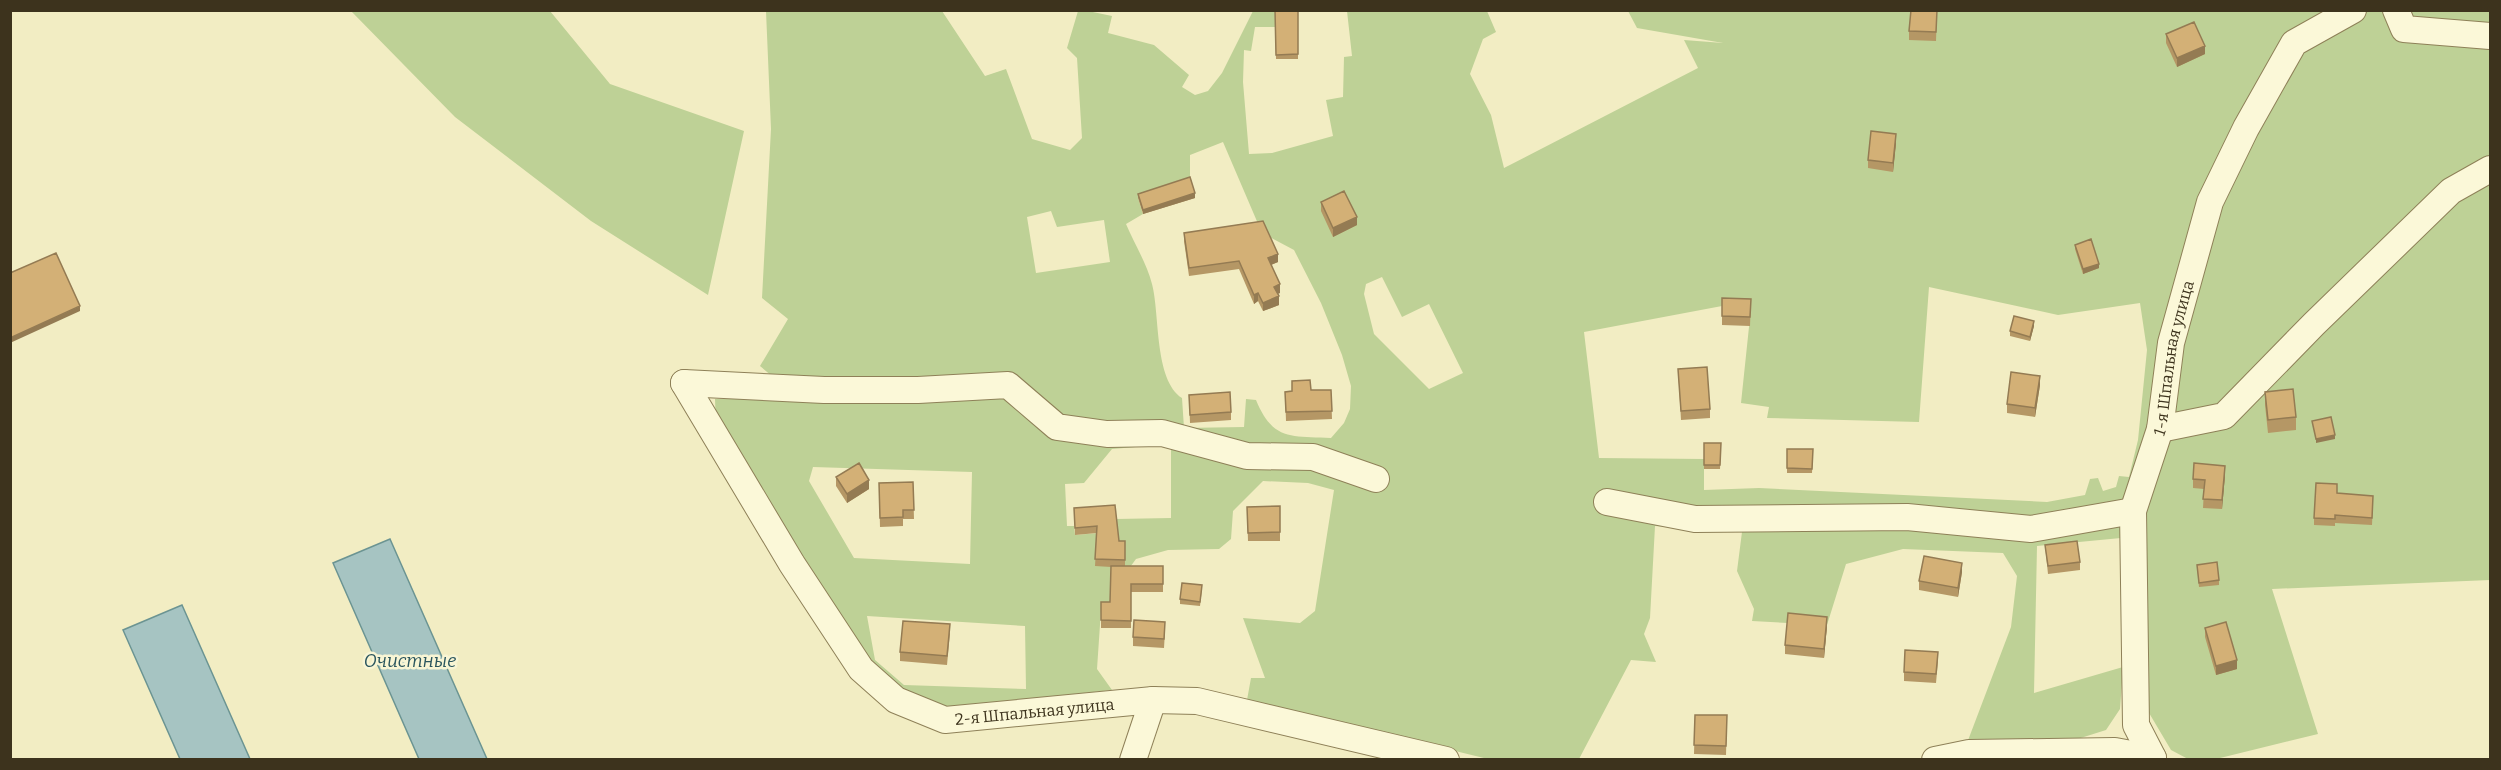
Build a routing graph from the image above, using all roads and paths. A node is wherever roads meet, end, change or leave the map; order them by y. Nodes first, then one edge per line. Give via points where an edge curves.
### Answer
1 (2353, 10) edge
2 (2396, 10) edge
3 (2490, 36) edge
4 (2490, 169) edge
5 (2160, 429) junction
6 (1376, 479) dead end
7 (1607, 502) dead end
8 (2133, 511) junction
9 (1153, 700) junction
10 (2136, 725) junction
11 (2113, 755) edge
12 (2153, 758) edge
13 (1133, 759) edge
14 (1446, 759) edge
15 (1935, 759) edge

1 - 5 street, 1-я Шпальная улица via 2294,43 2210,202 2172,343
2 - 3 street via 2404,29
4 - 5 street via 2451,191 2224,416
5 - 8 street, 1-я Шпальная улица
6 - 9 street, 2-я Шпальная улица via 1313,457 1247,456 1162,433 1107,434 1057,428 1008,385 824,390 684,383 792,564 861,669 896,700 945,720
7 - 8 street via 1695,519 1907,517 2031,529
8 - 10 street, 1-я Шпальная улица
9 - 13 street
9 - 14 street, 2-я Шпальная улица via 1197,701
10 - 11 street
10 - 12 street, 1-я Шпальная улица
11 - 12 street
11 - 15 street via 1969,753

